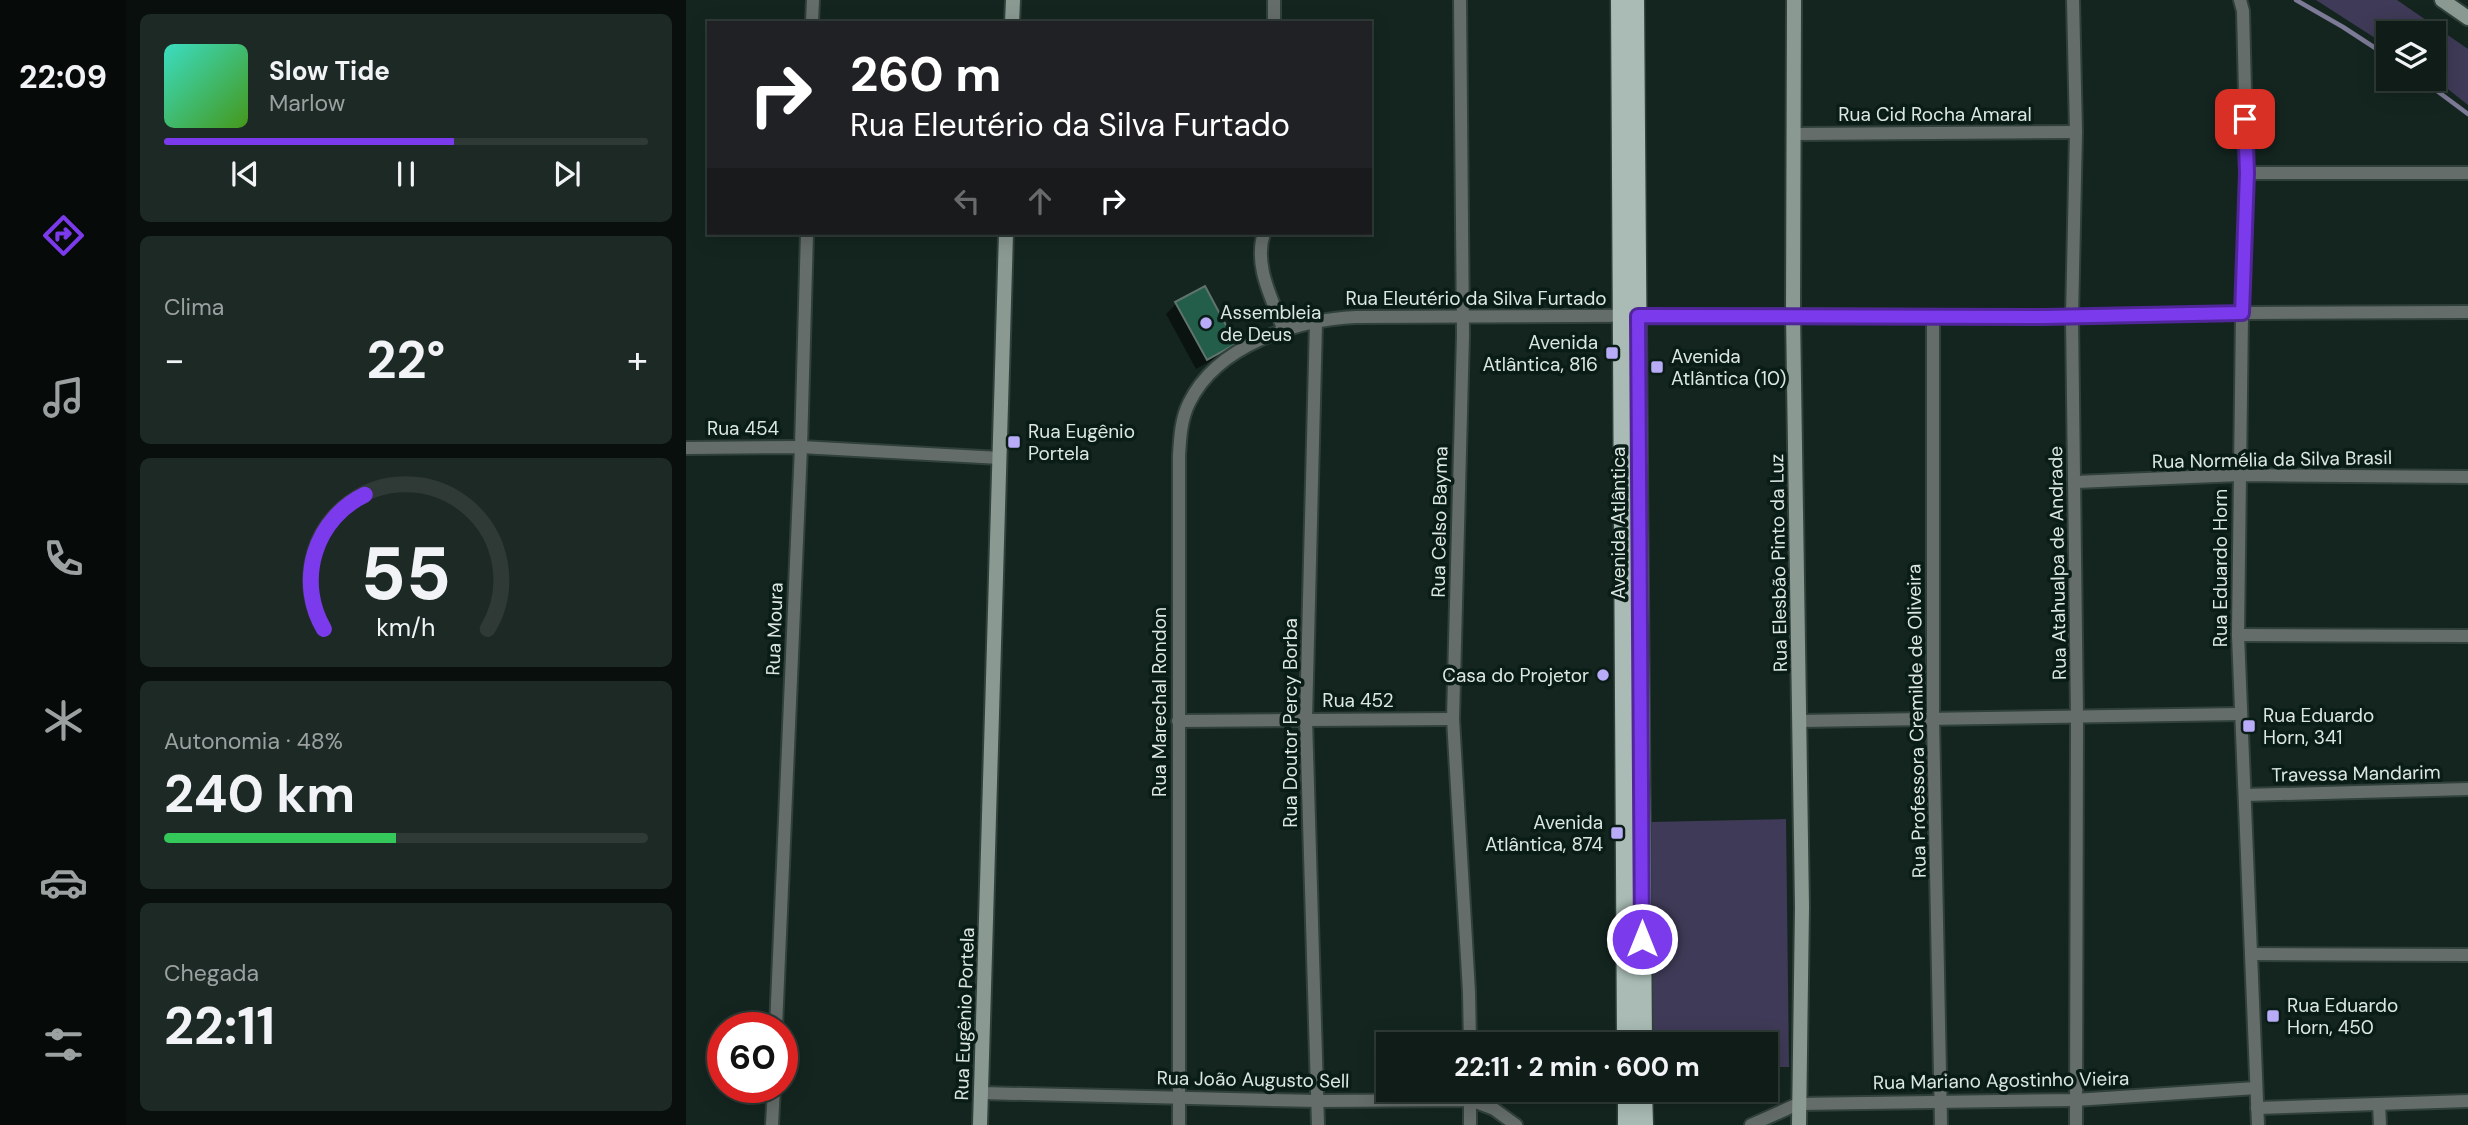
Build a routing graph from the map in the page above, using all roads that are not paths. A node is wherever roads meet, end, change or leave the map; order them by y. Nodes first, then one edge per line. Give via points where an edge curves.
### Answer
1 (813, 0) edge
2 (1013, 0) edge
3 (1274, 0) edge
4 (1460, 0) edge
5 (1620, 0) edge
6 (1634, 0) edge
7 (1794, 0) edge
8 (2073, 0) edge
9 (2442, 0) edge
10 (2242, 6) edge
11 (2468, 18) edge
12 (812, 21) edge
13 (1012, 21) edge
14 (1274, 21) edge
15 (1628, 112) junction
16 (2076, 132) junction
17 (1795, 134) junction
18 (2247, 173) junction
19 (2468, 173) edge
20 (807, 235) edge
21 (1006, 235) edge
22 (1263, 235) edge
23 (2468, 312) edge
24 (2242, 313) junction
25 (1793, 315) junction
26 (1630, 316) junction
27 (1463, 317) junction
28 (1933, 317) junction
29 (2072, 317) junction
30 (1315, 322) junction
31 (1284, 331) junction
32 (801, 447) junction
33 (686, 448) edge
34 (1000, 458) junction
35 (2239, 475) junction
36 (2468, 477) edge
37 (2076, 482) junction
38 (2238, 635) junction
39 (2468, 636) edge
40 (2241, 714) junction
41 (2077, 717) junction
42 (1933, 718) junction
43 (1306, 719) junction
44 (1453, 719) junction
45 (1178, 721) junction
46 (1800, 721) junction
47 (1633, 744) junction
48 (2468, 789) edge
49 (2245, 795) junction
50 (2251, 954) junction
51 (2468, 955) edge
52 (777, 1012) edge
53 (1470, 1032) edge
54 (1626, 1032) edge
55 (1643, 1032) edge
56 (2256, 1088) junction
57 (981, 1093) junction
58 (1179, 1097) junction
59 (1376, 1099) edge
60 (2075, 1100) junction
61 (1317, 1101) junction
62 (1940, 1101) junction
63 (2468, 1101) edge
64 (1470, 1102) edge
65 (1482, 1102) edge
66 (1626, 1102) edge
67 (1643, 1102) edge
68 (773, 1103) edge
69 (1798, 1104) junction
70 (2379, 1104) junction
71 (2257, 1108) junction
72 (772, 1125) edge
73 (980, 1125) edge
74 (1179, 1125) edge
75 (1318, 1125) edge
76 (1470, 1125) edge
77 (1516, 1125) edge
78 (1627, 1125) edge
79 (1644, 1125) edge
80 (1751, 1125) edge
81 (1799, 1125) edge
82 (1941, 1125) edge
83 (2076, 1125) edge
84 (2258, 1125) edge
85 (2379, 1125) edge

1 - 12 street
2 - 13 street
3 - 14 street
4 - 27 street, Rua Celso Bayma
5 - 15 main road, Avenida Atlântica
6 - 15 main road, Avenida Atlântica
7 - 17 street, Rua Elesbão Pinto da Luz
8 - 16 street, Rua Atahualpa de Andrade
9 - 11 street
10 - 18 street, Rua Eduardo Horn
15 - 26 main road, Avenida Atlântica
16 - 17 street, Rua Cid Rocha Amaral
16 - 29 street, Rua Atahualpa de Andrade
17 - 25 street, Rua Elesbão Pinto da Luz
18 - 19 street
18 - 24 street, Rua Eduardo Horn
20 - 32 street, Rua Moura
21 - 34 street, Rua Eugênio Portela
22 - 31 street via 1260,260
23 - 24 street, Rua Eleutério da Silva Furtado
24 - 29 street, Rua Eleutério da Silva Furtado
24 - 35 street, Rua Eduardo Horn
25 - 26 street, Rua Eleutério da Silva Furtado
25 - 28 street, Rua Eleutério da Silva Furtado
25 - 46 street, Rua Elesbão Pinto da Luz
26 - 27 street, Rua Eleutério da Silva Furtado
26 - 47 main road, Avenida Atlântica
27 - 30 street, Rua Eleutério da Silva Furtado via 1356,317
27 - 44 street, Rua Celso Bayma
28 - 29 street, Rua Eleutério da Silva Furtado
28 - 42 street, Rua Professora Cremilde de Oliveira
29 - 37 street, Rua Atahualpa de Andrade
30 - 31 street, Rua Eleutério da Silva Furtado
30 - 43 street, Rua Doutor Percy Borba
31 - 45 street, Rua Marechal Rondon via 1245,349 1212,372 1183,418 1177,489
32 - 33 street, Rua 454
32 - 34 street, Rua 454
32 - 52 street, Rua Moura
34 - 57 street, Rua Eugênio Portela
35 - 36 street, Rua Normélia da Silva Brasil
35 - 37 street, Rua Normélia da Silva Brasil
35 - 38 street, Rua Eduardo Horn
37 - 41 street, Rua Atahualpa de Andrade
38 - 39 street
38 - 40 street, Rua Eduardo Horn
40 - 41 street
40 - 49 street, Rua Eduardo Horn
41 - 42 street
41 - 60 street, Rua Atahualpa de Andrade
42 - 46 street
42 - 62 street, Rua Professora Cremilde de Oliveira
43 - 44 street, Rua 452
43 - 45 street, Rua 452
43 - 61 street, Rua Doutor Percy Borba
44 - 53 street, Rua Celso Bayma
45 - 58 street, Rua Marechal Rondon
46 - 69 street, Rua Elesbão Pinto da Luz
47 - 54 main road, Avenida Atlântica
47 - 55 main road, Avenida Atlântica
48 - 49 street, Travessa Mandarim
49 - 50 street, Rua Eduardo Horn
50 - 51 street
50 - 56 street, Rua Eduardo Horn
56 - 60 street, Rua Mariano Agostinho Vieira
56 - 71 street, Rua Eduardo Horn
57 - 58 street, Rua João Augusto Sell
57 - 73 street, Rua Eugênio Portela
58 - 61 street, Rua João Augusto Sell
58 - 74 street, Rua Marechal Rondon
59 - 61 street, Rua João Augusto Sell
60 - 62 street, Rua Mariano Agostinho Vieira
60 - 83 street, Rua Atahualpa de Andrade
61 - 75 street, Rua Doutor Percy Borba
62 - 69 street, Rua Mariano Agostinho Vieira
62 - 82 street, Rua Professora Cremilde de Oliveira
63 - 70 street
64 - 76 street
65 - 77 street, Rua João Augusto Sell
66 - 78 main road
67 - 79 main road
68 - 72 street
69 - 80 street, Rua Mariano Agostinho Vieira
69 - 81 street, Rua Elesbão Pinto da Luz
70 - 71 street
70 - 85 street
71 - 84 street, Rua Eduardo Horn

